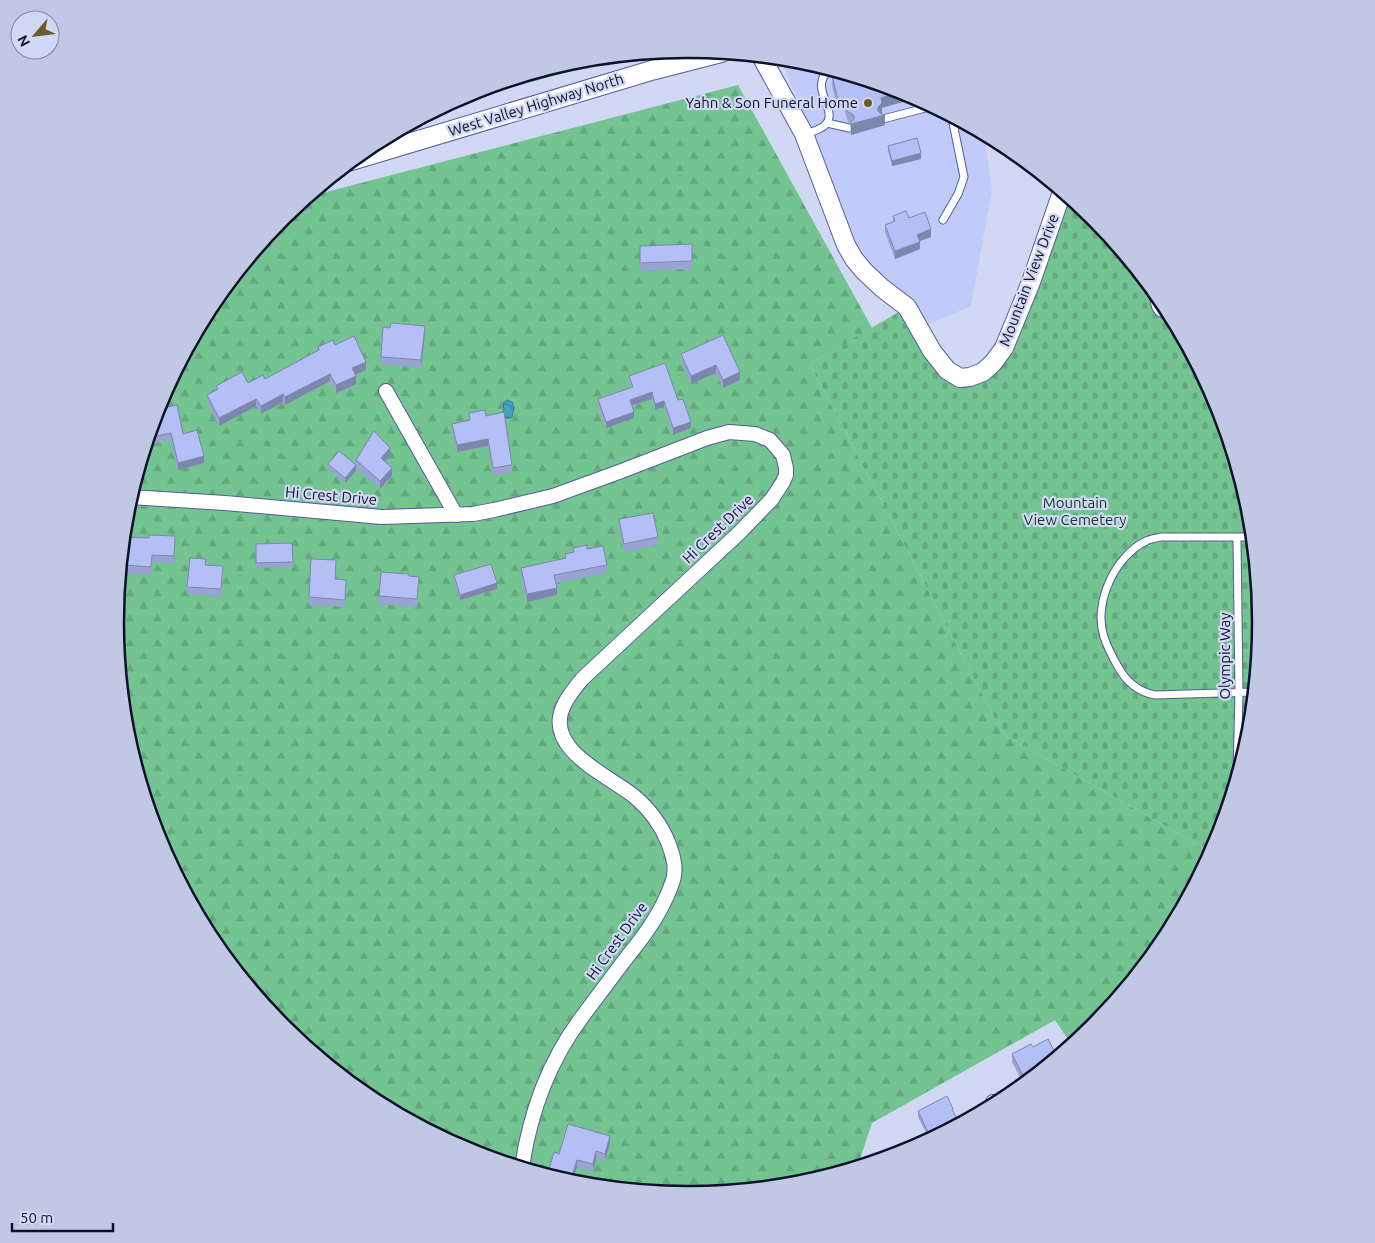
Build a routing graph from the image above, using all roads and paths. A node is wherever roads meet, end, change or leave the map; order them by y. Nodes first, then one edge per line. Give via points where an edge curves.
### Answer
1 (699, 58) edge
2 (765, 63) edge
3 (824, 75) edge
4 (922, 109) edge
5 (883, 118) edge
6 (827, 123) junction
7 (953, 124) edge
8 (849, 128) edge
9 (804, 134) junction
10 (372, 154) edge
11 (1060, 198) edge
12 (943, 220) dead end
13 (386, 391) dead end
14 (137, 497) edge
15 (456, 515) junction
16 (1245, 537) edge
17 (1237, 538) junction
18 (1247, 692) edge
19 (1239, 693) junction
20 (1238, 742) edge
21 (523, 1161) edge

1 - 10 main road, West Valley Highway North
2 - 9 street, Mountain View Drive
3 - 6 lane via 820,86 830,117
4 - 5 lane
6 - 8 lane
6 - 9 lane
7 - 12 lane via 964,178
9 - 11 street, Mountain View Drive via 854,259 876,283 907,308 932,351 947,370 960,378 983,372 1004,348
13 - 15 street
14 - 15 street, Hi Crest Drive via 382,517
15 - 21 street, Hi Crest Drive via 553,496 729,432 765,436 775,444 785,461 786,475 772,499 582,679 562,708 560,727 565,741 589,765 646,808 664,832 674,862 674,875 657,916 580,1019 553,1064 534,1110
16 - 17 lane
17 - 19 lane, Olympic Way
17 - 19 lane via 1160,537 1138,545 1120,563 1106,589 1101,622 1119,669 1135,688 1155,695
18 - 19 lane
19 - 20 lane, Olympic Way

